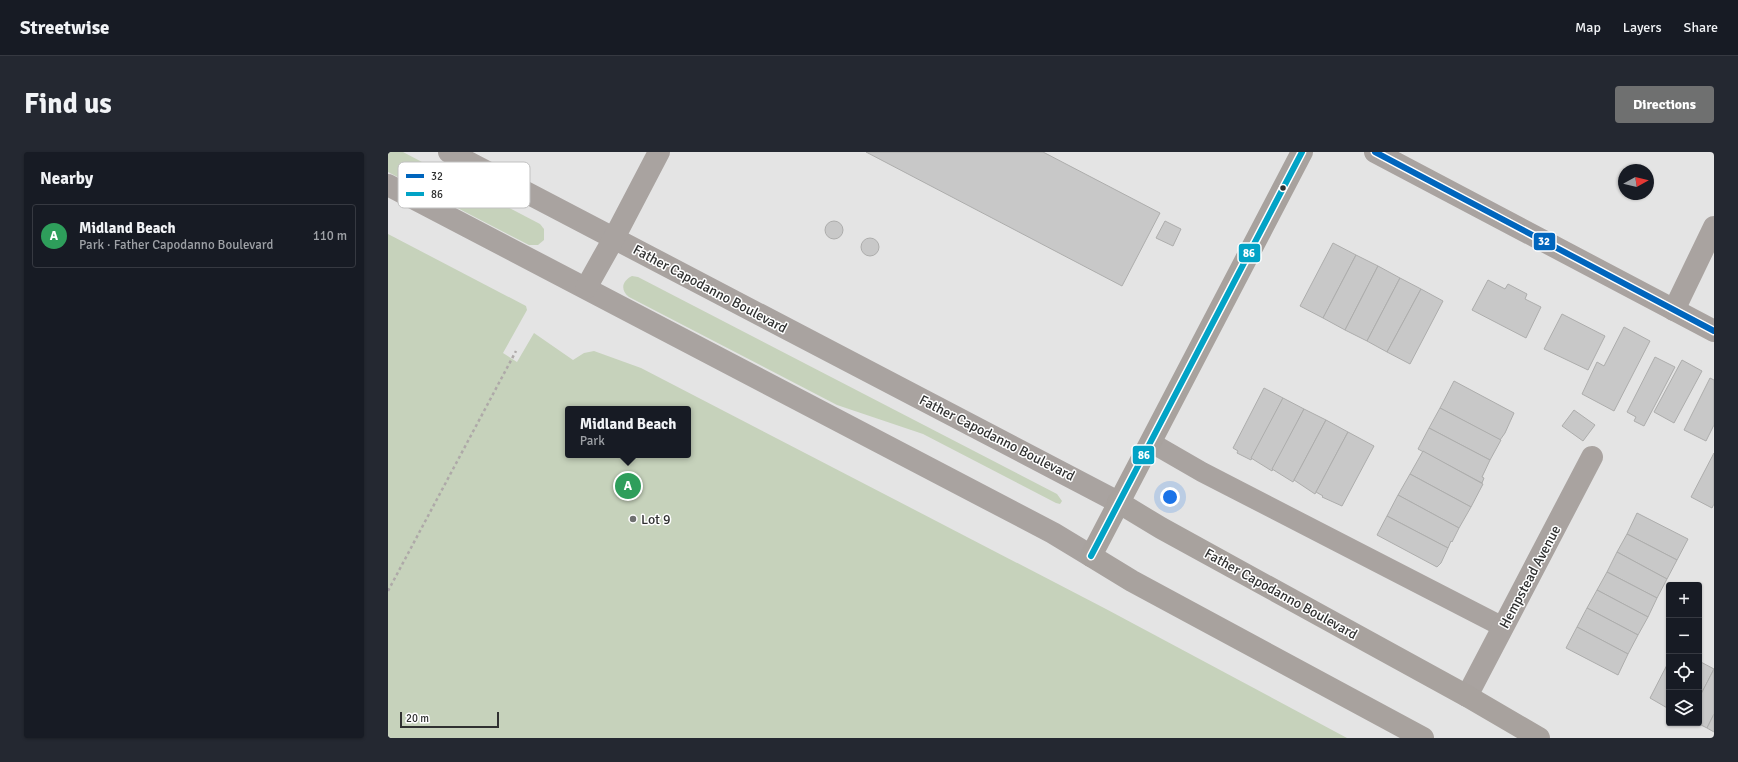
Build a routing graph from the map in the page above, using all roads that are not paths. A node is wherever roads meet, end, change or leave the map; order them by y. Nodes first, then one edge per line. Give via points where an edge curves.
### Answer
1 (449, 152) edge
2 (659, 152) edge
3 (1302, 152) edge
4 (1375, 152) edge
5 (468, 162) edge
6 (388, 185) edge
7 (398, 190) edge
8 (530, 194) edge
9 (432, 208) edge
10 (1714, 228) edge
11 (614, 238) junction
12 (586, 288) junction
13 (1674, 310) junction
14 (1714, 331) edge
15 (1150, 442) junction
16 (1592, 457) dead end
17 (1118, 502) junction
18 (1091, 556) junction
19 (1503, 627) junction
20 (1467, 696) junction
21 (1423, 738) edge
22 (1539, 738) edge

1 - 5 street, Father Capodanno Boulevard
2 - 11 street
3 - 15 main road
4 - 13 street
6 - 7 street
8 - 11 street, Father Capodanno Boulevard
9 - 12 street
10 - 13 street
11 - 12 street
11 - 17 street, Father Capodanno Boulevard
12 - 18 street via 1053,533
13 - 14 street
15 - 17 main road
15 - 19 lane via 1202,472
16 - 19 street, Hempstead Avenue
17 - 18 main road
17 - 20 main road, Father Capodanno Boulevard
18 - 21 main road via 1139,585
19 - 20 street, Hempstead Avenue
20 - 22 main road, Father Capodanno Boulevard

